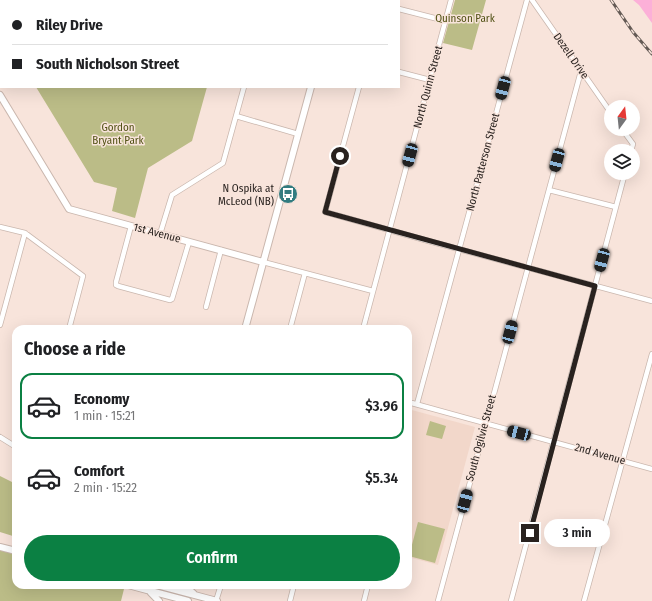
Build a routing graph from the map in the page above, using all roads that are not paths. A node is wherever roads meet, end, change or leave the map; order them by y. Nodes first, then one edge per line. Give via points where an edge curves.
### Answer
1 (451, 0) edge
2 (526, 0) edge
3 (532, 0) edge
4 (400, 9) edge
5 (446, 22) junction
6 (581, 71) junction
7 (400, 72) edge
8 (430, 80) junction
9 (244, 88) edge
10 (311, 88) edge
11 (358, 88) edge
12 (0, 95) edge
13 (604, 103) edge
14 (236, 116) junction
15 (298, 134) junction
16 (623, 180) edge
17 (548, 190) junction
18 (616, 207) junction
19 (131, 226) junction
20 (0, 227) edge
21 (389, 230) junction
22 (25, 233) junction
23 (160, 234) junction
24 (189, 242) junction
25 (459, 249) junction
26 (221, 250) junction
27 (263, 262) junction
28 (527, 268) junction
29 (305, 273) junction
30 (595, 286) junction
31 (373, 291) junction
32 (652, 301) edge
33 (206, 306) dead end
34 (0, 325) edge
35 (69, 325) edge
36 (246, 325) edge
37 (291, 325) edge
38 (364, 325) edge
39 (652, 354) edge
40 (412, 403) edge
41 (417, 404) junction
42 (485, 424) junction
43 (0, 437) edge
44 (554, 441) junction
45 (12, 444) edge
46 (623, 461) junction
47 (652, 469) edge
48 (0, 547) edge
49 (12, 550) edge
50 (142, 589) edge
51 (178, 589) edge
52 (180, 589) edge
53 (189, 589) edge
54 (220, 589) edge
55 (293, 589) edge
56 (367, 589) edge
57 (146, 590) junction
58 (197, 596) junction
59 (166, 598) edge
60 (174, 599) edge
61 (159, 601) edge
62 (188, 601) edge
63 (216, 601) edge
64 (290, 601) edge
65 (364, 601) edge
66 (438, 601) edge
67 (511, 601) edge
68 (584, 601) edge

1 - 5 street, North Quinn Street
2 - 25 street, North Patterson Street
3 - 6 street, Dezell Drive
4 - 5 street
5 - 8 street, North Quinn Street
6 - 13 street, Dezell Drive
6 - 17 street, South Ogilvie Street
7 - 8 street
8 - 21 street, North Quinn Street
9 - 14 street
10 - 15 street
11 - 21 street via 325,212
12 - 19 street, 1st Avenue via 69,209
14 - 15 street
14 - 23 street via 223,163 172,195
15 - 27 street
16 - 18 street
17 - 18 street
17 - 28 street, South Ogilvie Street
18 - 30 street
19 - 23 street, 1st Avenue
19 - 24 street via 116,282 118,286 172,299
20 - 22 street
21 - 25 street
21 - 31 street, North Quinn Street
22 - 34 street
22 - 35 street via 82,276
23 - 24 street, 1st Avenue
24 - 26 street, 1st Avenue
25 - 28 street
25 - 41 street, North Patterson Street
26 - 27 street, 1st Avenue
26 - 33 street
27 - 29 street, 1st Avenue
27 - 36 street
28 - 30 street
28 - 42 street, South Ogilvie Street
29 - 31 street, 1st Avenue
29 - 37 street
30 - 32 street
30 - 44 street
31 - 38 street, North Quinn Street
39 - 46 street
40 - 41 street, 2nd Avenue
41 - 42 street, 2nd Avenue
42 - 44 street, 2nd Avenue
42 - 66 street, South Ogilvie Street
43 - 45 street
44 - 46 street, 2nd Avenue
44 - 67 street
46 - 47 street, 2nd Avenue
46 - 68 street
48 - 49 street
50 - 57 street
51 - 60 street
52 - 58 street
53 - 58 street
54 - 63 street
55 - 64 street
56 - 65 street
57 - 59 street
57 - 61 street
58 - 63 street
59 - 60 street
60 - 62 street

